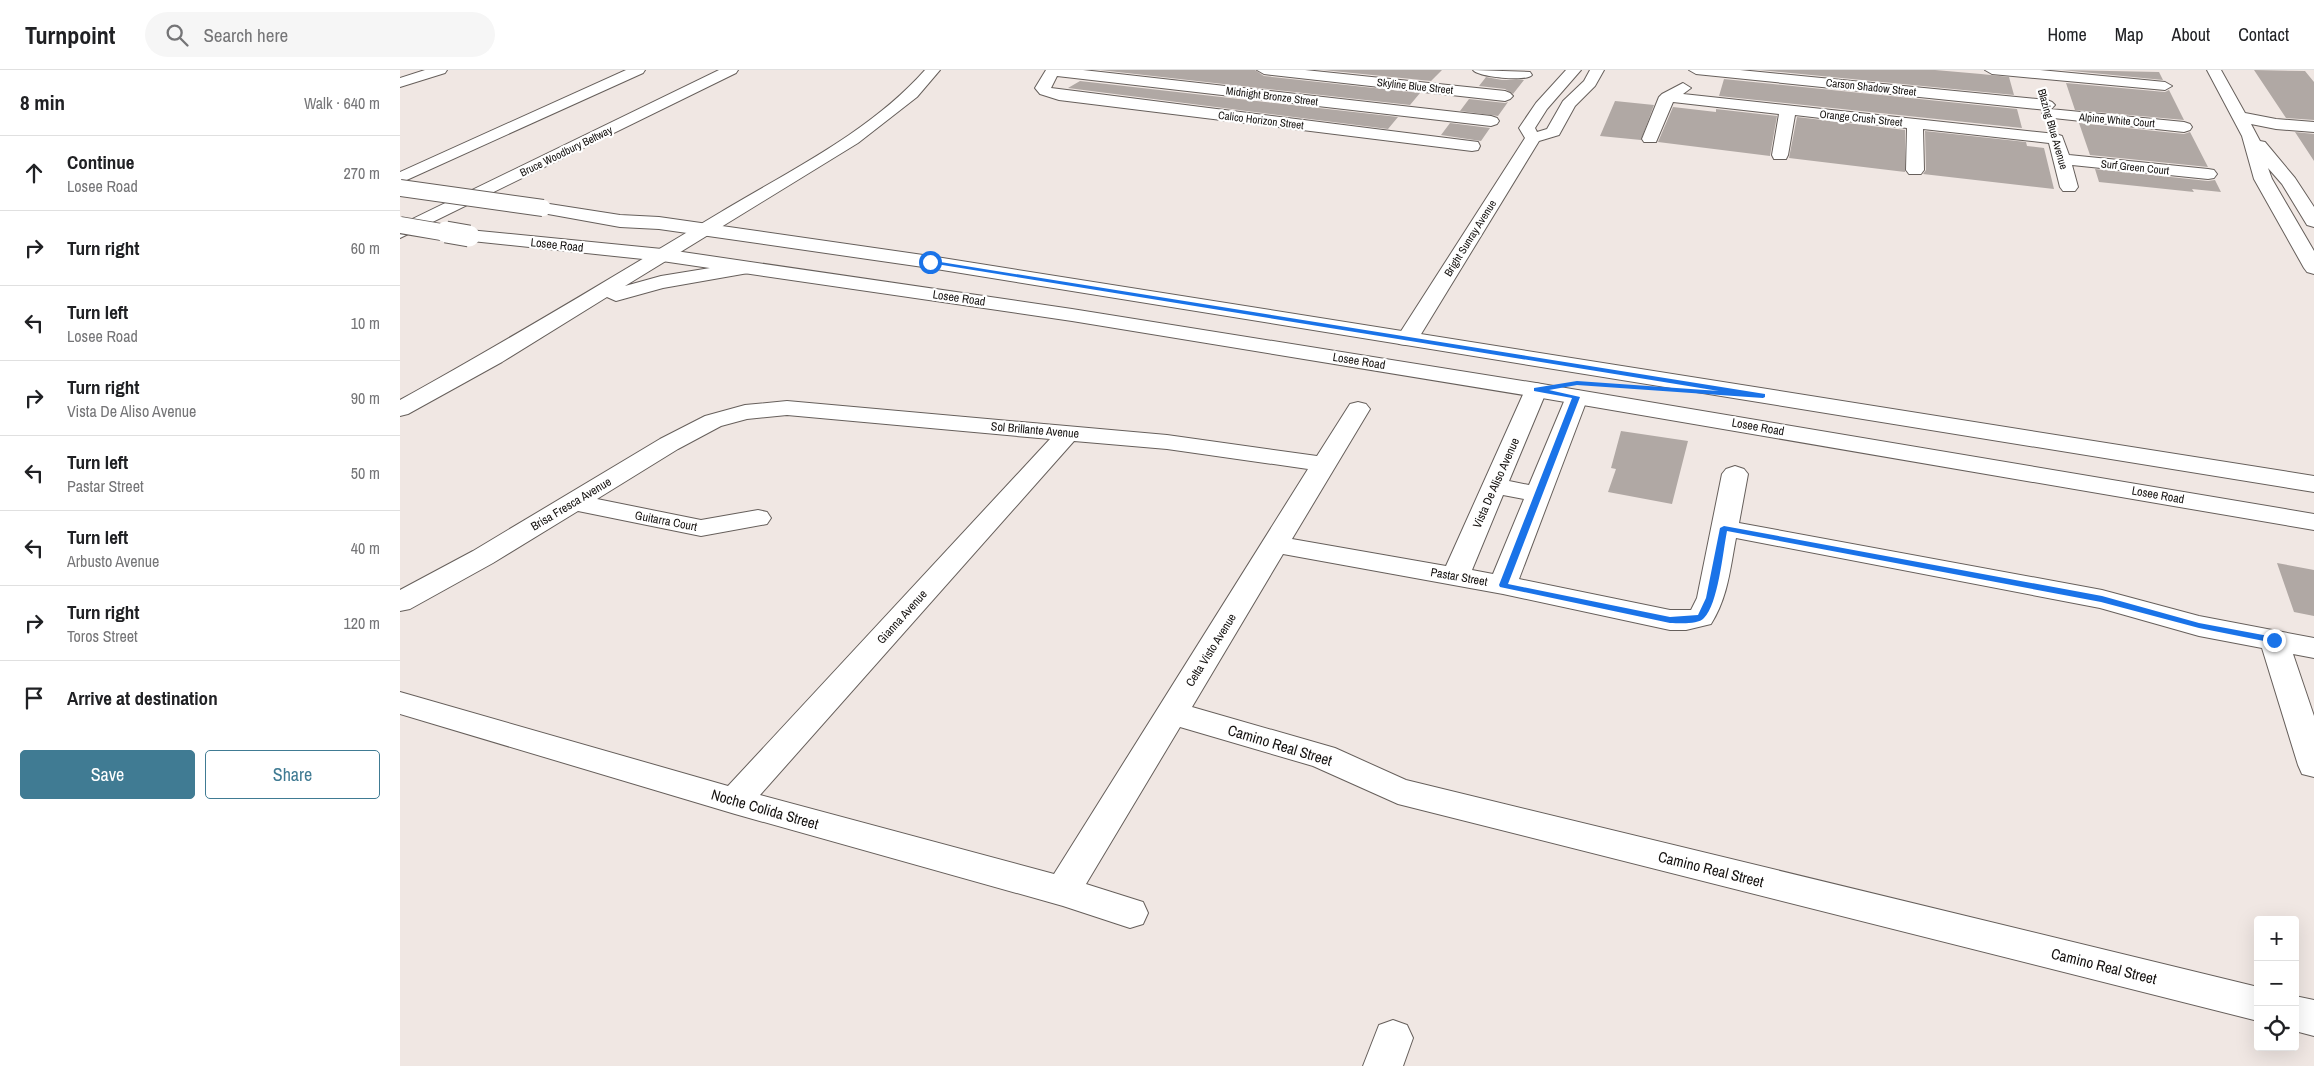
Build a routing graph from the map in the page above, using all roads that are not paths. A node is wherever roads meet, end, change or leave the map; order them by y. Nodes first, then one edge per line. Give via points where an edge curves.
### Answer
1 (440, 70) edge
2 (638, 70) edge
3 (731, 70) edge
4 (933, 70) edge
5 (1053, 70) edge
6 (1264, 70) edge
7 (1480, 70) edge
8 (1573, 70) edge
9 (1691, 70) edge
10 (1696, 70) edge
11 (1992, 70) edge
12 (2214, 70) edge
13 (1596, 72) edge
14 (2037, 72) edge
15 (1525, 75) dead end
16 (1459, 77) dead end
17 (400, 83) edge
18 (2165, 86) dead end
19 (1448, 90) junction
20 (1506, 96) dead end
21 (1667, 97) junction
22 (1788, 110) junction
23 (2048, 110) junction
24 (1429, 114) junction
25 (2240, 117) junction
26 (2314, 119) edge
27 (1491, 121) dead end
28 (1915, 124) junction
29 (2184, 127) dead end
30 (2314, 128) edge
31 (2250, 136) junction
32 (1409, 138) junction
33 (1533, 138) junction
34 (1650, 139) dead end
35 (2056, 139) junction
36 (1472, 146) dead end
37 (1780, 154) dead end
38 (2062, 159) junction
39 (1915, 170) dead end
40 (2208, 174) dead end
41 (400, 178) edge
42 (2069, 187) dead end
43 (400, 188) edge
44 (2314, 221) edge
45 (400, 225) edge
46 (705, 229) junction
47 (400, 232) edge
48 (662, 255) junction
49 (747, 268) junction
50 (2314, 268) edge
51 (565, 314) junction
52 (1407, 339) junction
53 (1536, 390) junction
54 (1763, 396) junction
55 (1576, 397) junction
56 (400, 409) edge
57 (1358, 409) dead end
58 (745, 412) joint
59 (1068, 433) junction
60 (1324, 464) junction
61 (1735, 474) dead end
62 (2314, 484) edge
63 (1494, 486) junction
64 (1538, 494) junction
65 (574, 502) junction
66 (758, 518) dead end
67 (2314, 522) edge
68 (1724, 528) junction
69 (1276, 544) junction
70 (1455, 577) junction
71 (1503, 585) junction
72 (400, 602) edge
73 (2274, 640) junction
74 (2314, 648) edge
75 (400, 703) edge
76 (1172, 713) junction
77 (2314, 765) edge
78 (735, 801) junction
79 (1063, 891) junction
80 (1130, 913) dead end
81 (2254, 1003) edge
82 (2299, 1014) edge
83 (2314, 1018) edge

1 - 17 main road
2 - 41 main road
3 - 47 main road, Bruce Woodbury Beltway
4 - 46 main road via 912,94 852,140
5 - 24 main road, Midnight Bronze Street
5 - 32 main road, Calico Horizon Street via 1043,88 1051,93
6 - 19 main road, Skyline Blue Street
7 - 15 main road
8 - 13 main road
8 - 33 main road, Bright Sunray Avenue via 1541,106 1527,128
9 - 21 main road via 1684,87
10 - 23 main road, Carson Shadow Street
11 - 14 main road
12 - 25 main road
13 - 33 main road via 1568,104 1553,132
14 - 18 main road
14 - 23 main road, Blazing Blue Avenue
16 - 19 main road
19 - 20 main road, Skyline Blue Street
19 - 24 main road
21 - 22 main road, Orange Crush Street
21 - 34 main road
22 - 28 main road, Orange Crush Street
22 - 37 main road
23 - 29 main road, Alpine White Court
23 - 35 main road, Blazing Blue Avenue
24 - 27 main road, Midnight Bronze Street
24 - 32 main road
25 - 26 main road via 2270,115
25 - 30 main road
25 - 31 main road
28 - 35 main road, Orange Crush Street
28 - 39 main road
31 - 44 main road via 2289,182
31 - 50 main road via 2263,179
32 - 36 main road, Calico Horizon Street
33 - 52 main road, Bright Sunray Avenue
35 - 38 main road, Blazing Blue Avenue
38 - 40 main road, Surf Green Court
38 - 42 main road, Blazing Blue Avenue
43 - 46 main road, bridge via 620,221
45 - 48 main road, Losee Road, bridge via 469,236
46 - 48 main road
46 - 52 main road
48 - 49 main road, Losee Road
48 - 51 main road
49 - 51 main road via 661,282
49 - 53 main road, Losee Road via 1101,319
51 - 56 main road
52 - 54 main road
53 - 54 main road via 1577,383
53 - 55 main road, Losee Road
53 - 63 main road, Vista De Aliso Avenue
54 - 62 main road
55 - 64 main road
55 - 67 main road, Losee Road
57 - 60 main road, Celta Visto Avenue
58 - 59 main road, Sol Brillante Avenue via 787,408
58 - 65 main road, Brisa Fresca Avenue via 713,421 669,444
59 - 60 main road, Sol Brillante Avenue via 1167,442
59 - 78 main road, Gianna Avenue
60 - 69 main road, Celta Visto Avenue
61 - 68 main road
63 - 64 main road
63 - 70 main road, Vista De Aliso Avenue
64 - 71 main road
65 - 66 main road, Guitarra Court via 701,528
65 - 72 main road, Brisa Fresca Avenue via 483,558
68 - 71 main road, Pastar Street via 1710,598 1701,617 1670,620
68 - 73 main road via 2102,599 2199,626
69 - 70 main road, Pastar Street
69 - 76 main road, Celta Visto Avenue
70 - 71 main road, Pastar Street
73 - 74 main road
73 - 77 main road
75 - 78 main road, Noche Colida Street
76 - 79 main road, Celta Visto Avenue
76 - 81 main road, Camino Real Street via 1324,757 1398,791
78 - 79 main road, Noche Colida Street
79 - 80 main road, Noche Colida Street
82 - 83 main road

